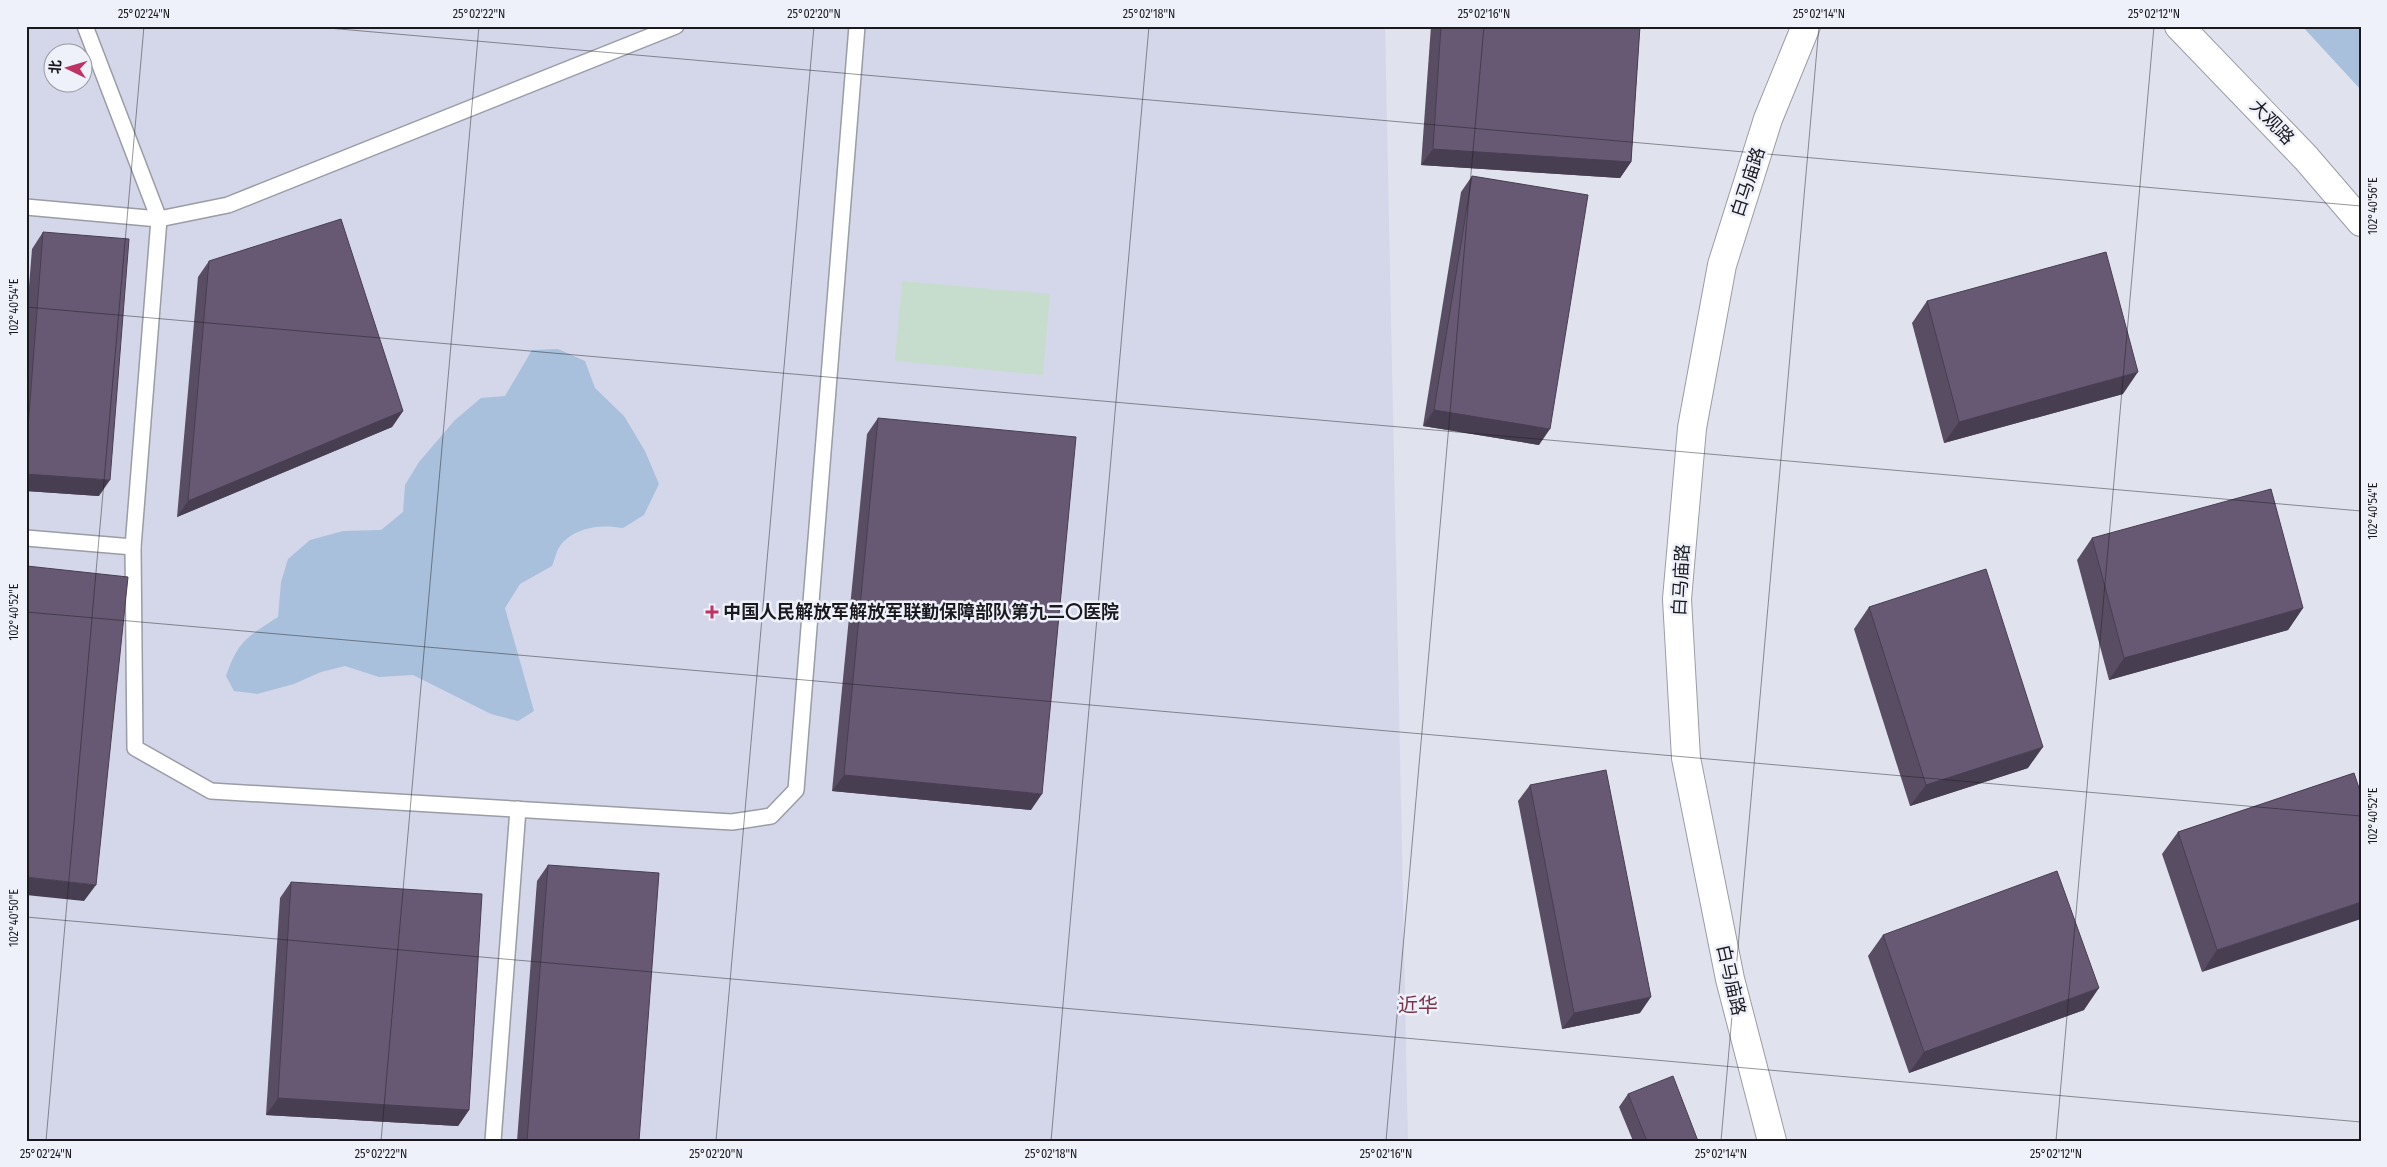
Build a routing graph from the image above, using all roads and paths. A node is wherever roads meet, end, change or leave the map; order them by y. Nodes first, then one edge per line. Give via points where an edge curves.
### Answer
1 (85, 26) edge
2 (676, 26) edge
3 (857, 26) edge
4 (1806, 26) edge
5 (2179, 26) edge
6 (26, 207) edge
7 (159, 219) junction
8 (2361, 222) edge
9 (26, 538) edge
10 (133, 547) junction
11 (518, 809) junction
12 (493, 1141) edge
13 (1772, 1141) edge

1 - 7 lane
2 - 7 lane via 228,205
3 - 11 lane via 796,790 771,816 732,822
4 - 13 street, 白马庙路 via 1768,119 1722,265 1692,428 1677,599 1686,758 1730,980
5 - 8 street, 大观路 via 2306,158
6 - 7 lane
7 - 10 lane
9 - 10 lane
10 - 11 lane via 135,748 211,790
11 - 12 lane

